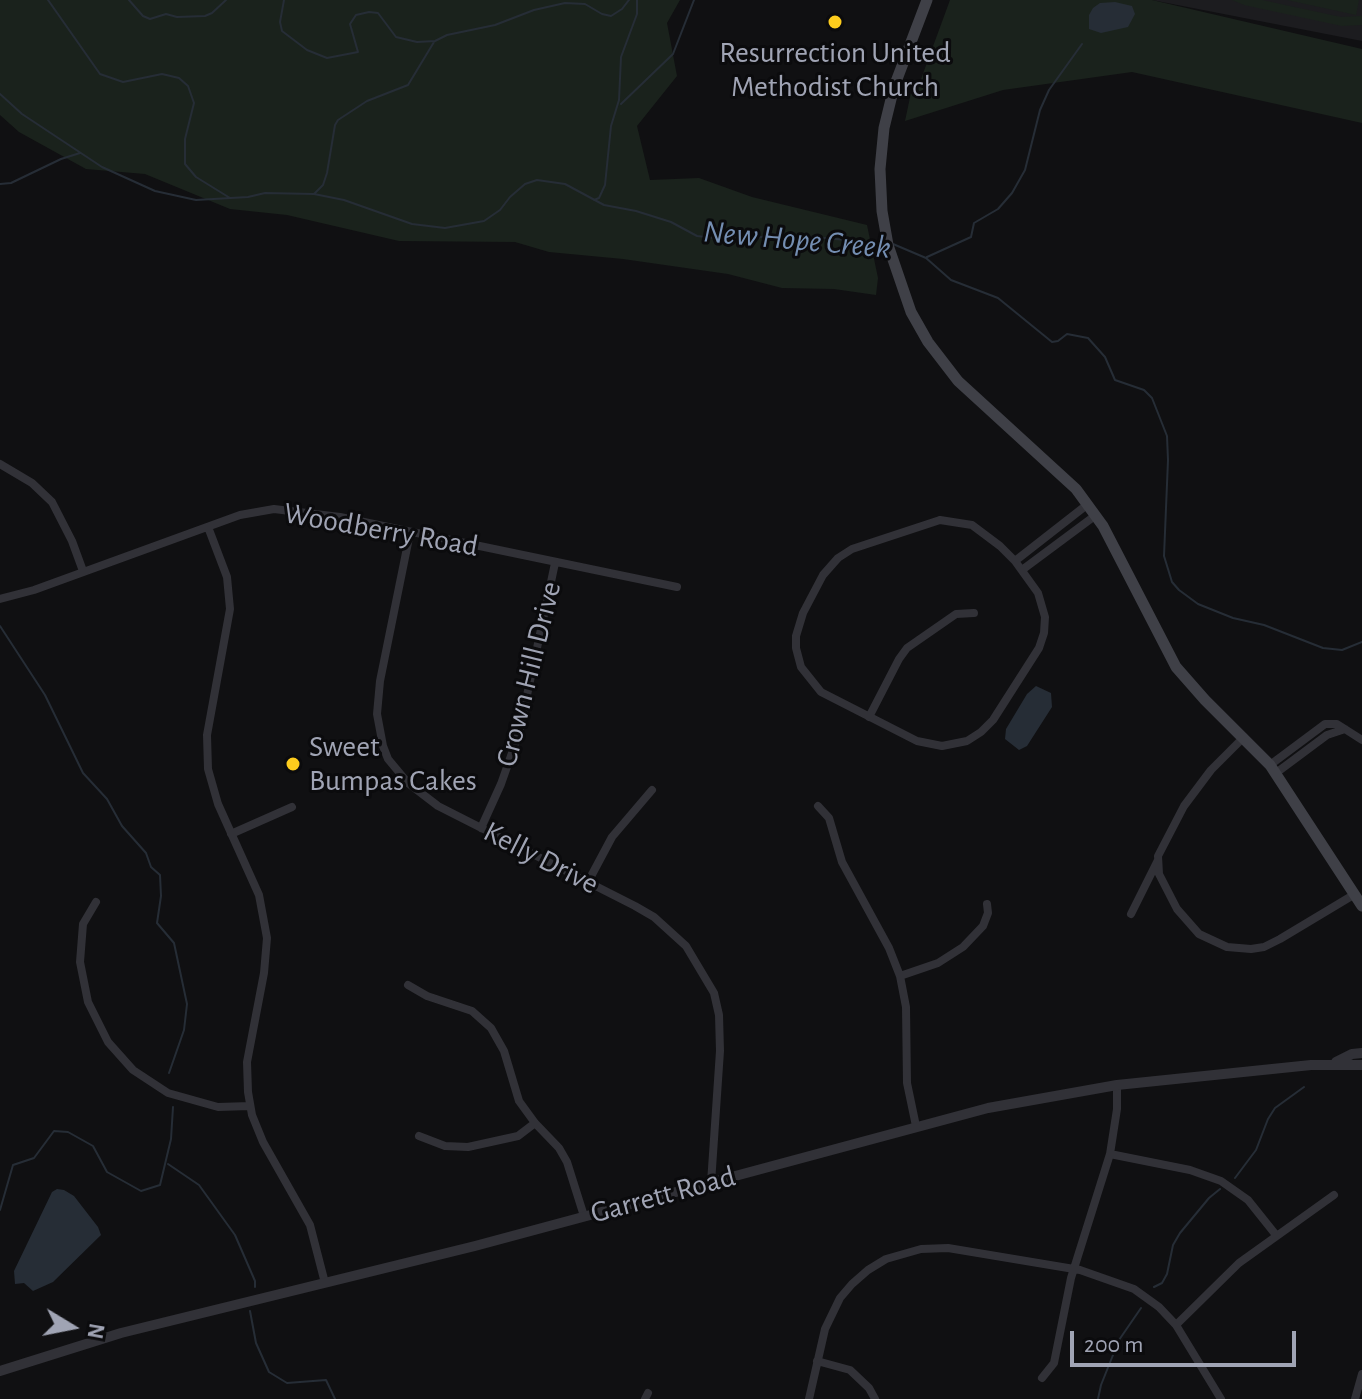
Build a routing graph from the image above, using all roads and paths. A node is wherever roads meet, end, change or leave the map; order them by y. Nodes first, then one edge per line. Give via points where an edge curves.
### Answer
1 (927, 0) edge
2 (0, 464) edge
3 (1088, 504) junction
4 (1096, 515) junction
5 (208, 527) junction
6 (410, 533) junction
7 (1051, 533) junction
8 (1059, 542) junction
9 (1015, 561) junction
10 (555, 563) junction
11 (1022, 570) junction
12 (83, 571) junction
13 (677, 587) dead end
14 (0, 599) edge
15 (974, 613) dead end
16 (869, 717) junction
17 (1244, 737) junction
18 (1362, 740) edge
19 (1273, 769) junction
20 (652, 790) dead end
21 (818, 806) dead end
22 (292, 807) dead end
23 (481, 828) junction
24 (231, 834) junction
25 (1158, 859) junction
26 (588, 882) junction
27 (1355, 894) junction
28 (96, 902) dead end
29 (987, 904) dead end
30 (1362, 906) edge
31 (1131, 914) dead end
32 (900, 976) junction
33 (408, 985) dead end
34 (1362, 1053) edge
35 (1334, 1063) junction
36 (1362, 1065) edge
37 (1117, 1085) junction
38 (250, 1106) junction
39 (535, 1123) junction
40 (916, 1126) junction
41 (419, 1136) dead end
42 (1110, 1154) junction
43 (711, 1183) junction
44 (1334, 1195) dead end
45 (584, 1216) junction
46 (1276, 1235) junction
47 (1074, 1269) junction
48 (325, 1283) junction
49 (1176, 1325) junction
50 (817, 1361) junction
51 (0, 1371) edge
52 (1362, 1374) edge
53 (1042, 1378) dead end
54 (809, 1399) edge
55 (875, 1399) edge
56 (1221, 1399) edge
57 (1355, 1399) edge

1 - 3 main road via 894,87 881,161 882,211 896,272 918,325 958,381
2 - 12 street via 52,502
3 - 4 main road
3 - 7 street
4 - 8 street
4 - 17 main road via 1176,667
5 - 6 street, Woodberry Road via 252,512 289,509
5 - 12 street, Woodberry Road
5 - 24 street via 227,577 230,609 209,717 207,758 214,794
6 - 10 street, Woodberry Road
6 - 23 street, Kelly Drive via 380,681 377,714 383,746 388,759 423,797
7 - 8 street
7 - 9 street
8 - 11 street
9 - 11 street
9 - 16 street via 980,529 940,520 852,549 830,566 799,624 798,658 821,692
10 - 13 street, Woodberry Road
10 - 23 street, Crown Hill Drive via 519,733
11 - 16 street via 1042,600 1044,633 1035,656 987,727 959,744 934,745
12 - 14 street, Woodberry Road
15 - 16 street via 956,614 907,648
17 - 19 main road
17 - 25 street via 1184,806
18 - 19 street via 1347,729 1333,731
19 - 27 main road
20 - 26 street via 612,837
21 - 32 street via 829,818 842,862
22 - 24 street
23 - 26 street, Kelly Drive
24 - 38 street via 259,895 267,938 247,1062
25 - 27 street via 1159,874 1184,918 1199,934 1235,948 1264,947
25 - 31 street
26 - 43 street, Kelly Drive via 674,932 714,993 720,1051
27 - 30 main road
28 - 38 street via 83,924 80,962 88,1002 108,1042 133,1070 168,1093 218,1107
29 - 32 street via 983,926 963,947 938,963
32 - 40 street via 907,1083
33 - 39 street via 485,1020 504,1051 519,1101
34 - 35 street, Garrett Road
35 - 36 street, Garrett Road
35 - 37 street, Garrett Road
37 - 40 street, Garrett Road
37 - 42 street
38 - 48 street via 263,1142 310,1225
39 - 41 street via 518,1136 468,1147 445,1146
39 - 45 street via 559,1148
40 - 43 street, Garrett Road
42 - 46 street via 1221,1181 1248,1200
42 - 47 street
43 - 45 street, Garrett Road
44 - 46 street
45 - 48 street, Garrett Road
46 - 49 street via 1222,1278
47 - 49 street via 1134,1289
47 - 50 street via 948,1248 886,1259 840,1298
47 - 53 street via 1054,1363
48 - 51 street, Garrett Road via 121,1333
49 - 56 street
50 - 54 street
50 - 55 street via 850,1370
52 - 57 street

